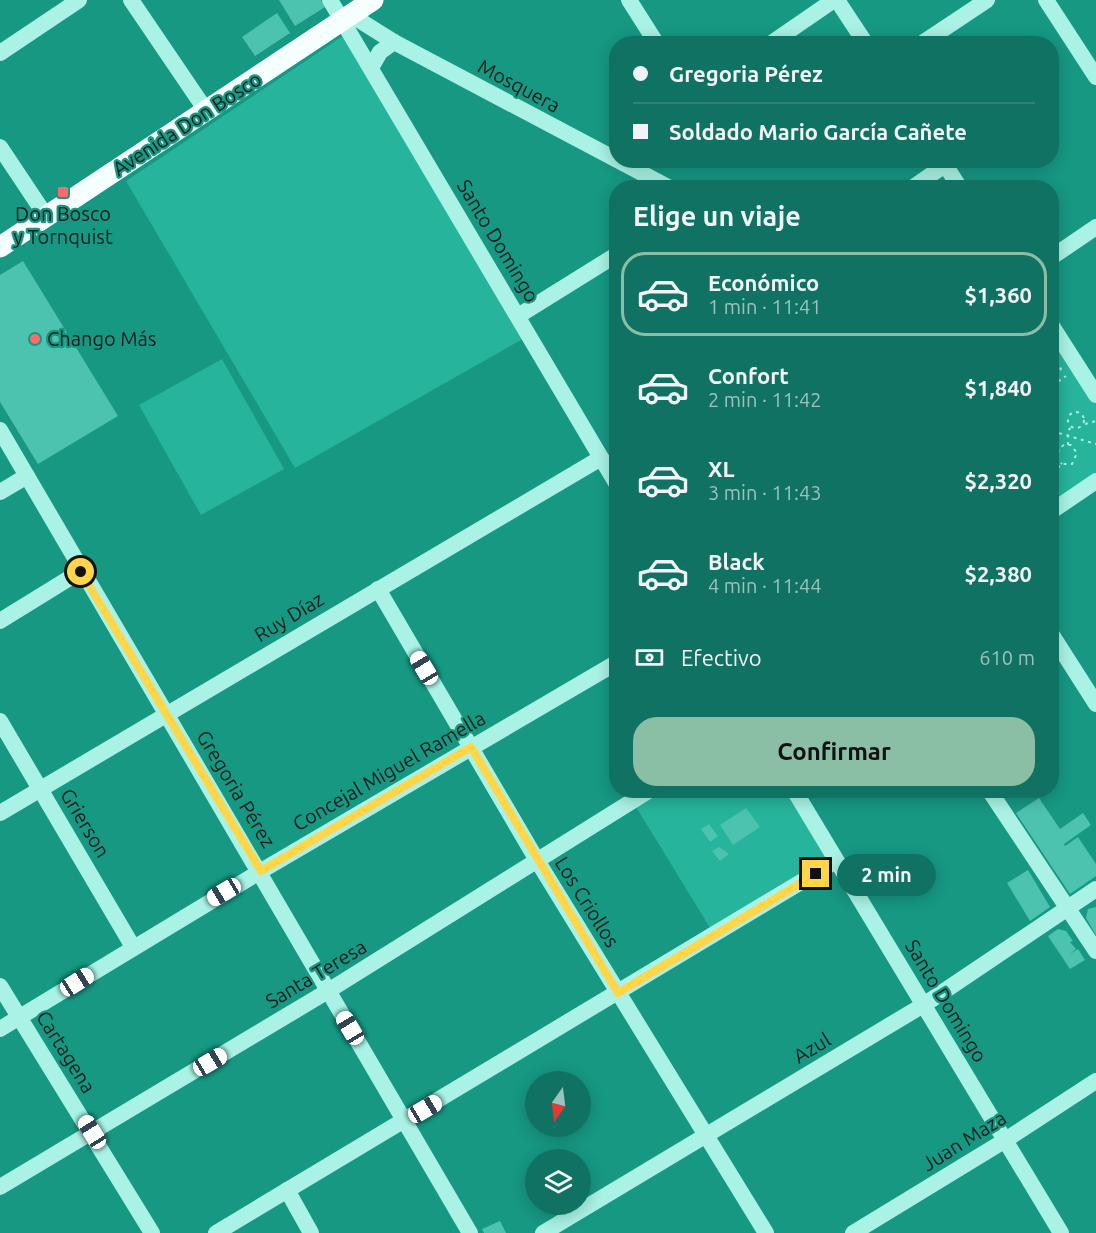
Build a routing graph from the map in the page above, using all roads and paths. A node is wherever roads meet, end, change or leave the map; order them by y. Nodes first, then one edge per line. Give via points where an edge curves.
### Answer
1 (80, 0) edge
2 (131, 0) edge
3 (330, 0) edge
4 (373, 0) edge
5 (629, 0) edge
6 (987, 0) edge
7 (1046, 0) edge
8 (843, 3) edge
9 (347, 18) junction
10 (652, 36) edge
11 (784, 36) edge
12 (862, 36) edge
13 (933, 36) edge
14 (394, 42) junction
15 (0, 53) edge
16 (371, 68) junction
17 (1096, 77) edge
18 (207, 112) junction
19 (0, 147) edge
20 (609, 155) edge
21 (633, 168) edge
22 (937, 168) edge
23 (655, 180) edge
24 (922, 180) edge
25 (46, 216) junction
26 (1096, 227) edge
27 (0, 247) edge
28 (1059, 252) edge
29 (609, 259) edge
30 (518, 316) junction
31 (1059, 337) edge
32 (1078, 368) junction
33 (1059, 381) edge
34 (1096, 395) edge
35 (1096, 421) edge
36 (1083, 424) junction
37 (1072, 426) junction
38 (0, 430) edge
39 (1059, 433) edge
40 (1068, 436) junction
41 (1068, 444) junction
42 (1096, 444) edge
43 (1059, 449) edge
44 (601, 458) junction
45 (1059, 460) edge
46 (1062, 464) junction
47 (1059, 467) edge
48 (609, 471) edge
49 (27, 476) junction
50 (1096, 481) edge
51 (0, 492) edge
52 (1059, 506) edge
53 (81, 572) junction
54 (378, 589) junction
55 (0, 621) edge
56 (1059, 646) edge
57 (609, 667) edge
58 (1096, 704) edge
59 (167, 713) junction
60 (0, 721) edge
61 (471, 747) junction
62 (40, 789) junction
63 (638, 798) edge
64 (799, 798) edge
65 (995, 798) edge
66 (0, 813) edge
67 (836, 861) junction
68 (538, 862) junction
69 (261, 871) junction
70 (1096, 889) edge
71 (1067, 908) junction
72 (133, 947) junction
73 (1096, 951) edge
74 (0, 986) edge
75 (328, 991) junction
76 (618, 993) junction
77 (925, 1004) junction
78 (20, 1018) junction
79 (0, 1029) edge
80 (1096, 1081) edge
81 (406, 1120) junction
82 (92, 1132) junction
83 (706, 1136) junction
84 (1004, 1142) junction
85 (0, 1187) edge
86 (287, 1190) junction
87 (152, 1233) edge
88 (216, 1233) edge
89 (311, 1233) edge
90 (470, 1233) edge
91 (543, 1233) edge
92 (766, 1233) edge
93 (853, 1233) edge
94 (1061, 1233) edge

1 - 15 street
2 - 18 street
3 - 9 street, Santo Domingo
4 - 9 main road, Avenida Don Bosco
5 - 10 street
6 - 13 street
7 - 17 street
8 - 11 street
8 - 12 street
9 - 14 street, Mosquera
9 - 16 street, Santo Domingo
9 - 18 main road, Avenida Don Bosco
14 - 16 street via 380,51
14 - 20 street, Mosquera
16 - 30 street, Santo Domingo
18 - 25 main road, Avenida Don Bosco
19 - 25 street
21 - 23 street, Mosquera
22 - 24 street
25 - 27 main road, Avenida Don Bosco
26 - 28 street
29 - 30 street
30 - 44 street, Santo Domingo
31 - 32 street
32 - 33 path
32 - 34 street
35 - 36 path
36 - 37 path via 1078,428
36 - 37 path via 1083,417 1076,412 1069,418
37 - 40 path
38 - 49 street, Gregoria Pérez
39 - 40 path
40 - 41 path
40 - 42 path
41 - 43 path
41 - 46 path via 1076,450 1076,459 1071,464
44 - 48 street, Santo Domingo
44 - 54 street, Ruy Díaz
45 - 46 path
46 - 47 path
49 - 51 street
49 - 53 street, Gregoria Pérez
50 - 52 street
53 - 55 street
53 - 59 street, Gregoria Pérez
54 - 59 street, Ruy Díaz
54 - 61 street, Los Criollos
56 - 58 street
57 - 61 street, Concejal Miguel Ramella
59 - 62 street, Ruy Díaz
59 - 69 street, Gregoria Pérez
60 - 62 street, Grierson
61 - 68 street, Los Criollos
61 - 69 street, Concejal Miguel Ramella
62 - 66 street, Ruy Díaz
62 - 72 street, Grierson
63 - 68 street, Santa Teresa
64 - 67 street, Santo Domingo
65 - 71 street
67 - 76 street
67 - 77 street, Santo Domingo
68 - 75 street, Santa Teresa
68 - 76 street, Los Criollos
69 - 72 street, Concejal Miguel Ramella
69 - 75 street, Gregoria Pérez
70 - 71 street, Azul
71 - 73 street
71 - 77 street, Azul
72 - 78 street, Concejal Miguel Ramella
74 - 78 street, Cartagena
75 - 81 street, Gregoria Pérez
75 - 82 street, Santa Teresa
76 - 81 street
76 - 83 street, Los Criollos
77 - 83 street, Azul
77 - 84 street, Santo Domingo
78 - 79 street, Concejal Miguel Ramella
78 - 82 street, Cartagena
80 - 84 street, Juan Maza
81 - 86 street
81 - 90 street, Gregoria Pérez
82 - 85 street, Santa Teresa
82 - 87 street, Cartagena
83 - 91 street, Azul
83 - 92 street, Los Criollos
84 - 93 street, Juan Maza
84 - 94 street, Santo Domingo
86 - 88 street
86 - 89 street

